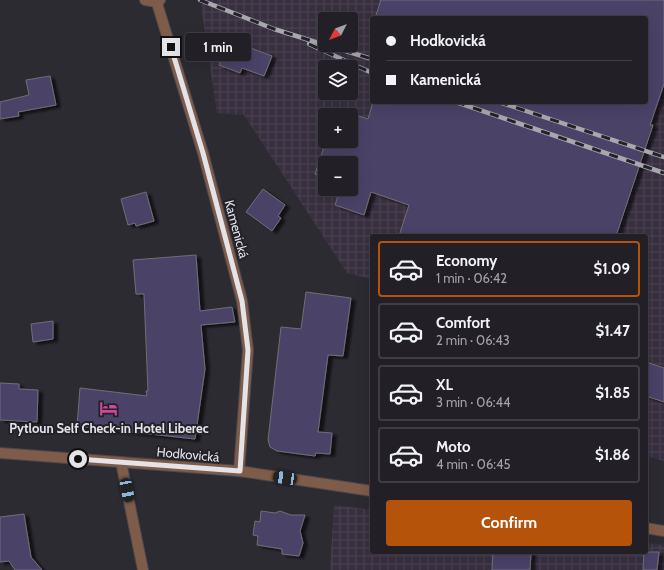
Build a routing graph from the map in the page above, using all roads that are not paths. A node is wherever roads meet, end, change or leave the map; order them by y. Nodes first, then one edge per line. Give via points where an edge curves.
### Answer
1 (145, 0) edge
2 (158, 1) edge
3 (0, 453) edge
4 (121, 462) junction
5 (240, 471) junction
6 (370, 491) edge
7 (648, 528) edge
8 (664, 531) edge
9 (144, 570) edge

1 - 2 street
2 - 5 street, Kamenická via 203,153 242,301 248,350
3 - 4 street, Hodkovická
4 - 5 street, Hodkovická
4 - 9 street
5 - 6 street, Hodkovická
7 - 8 street

